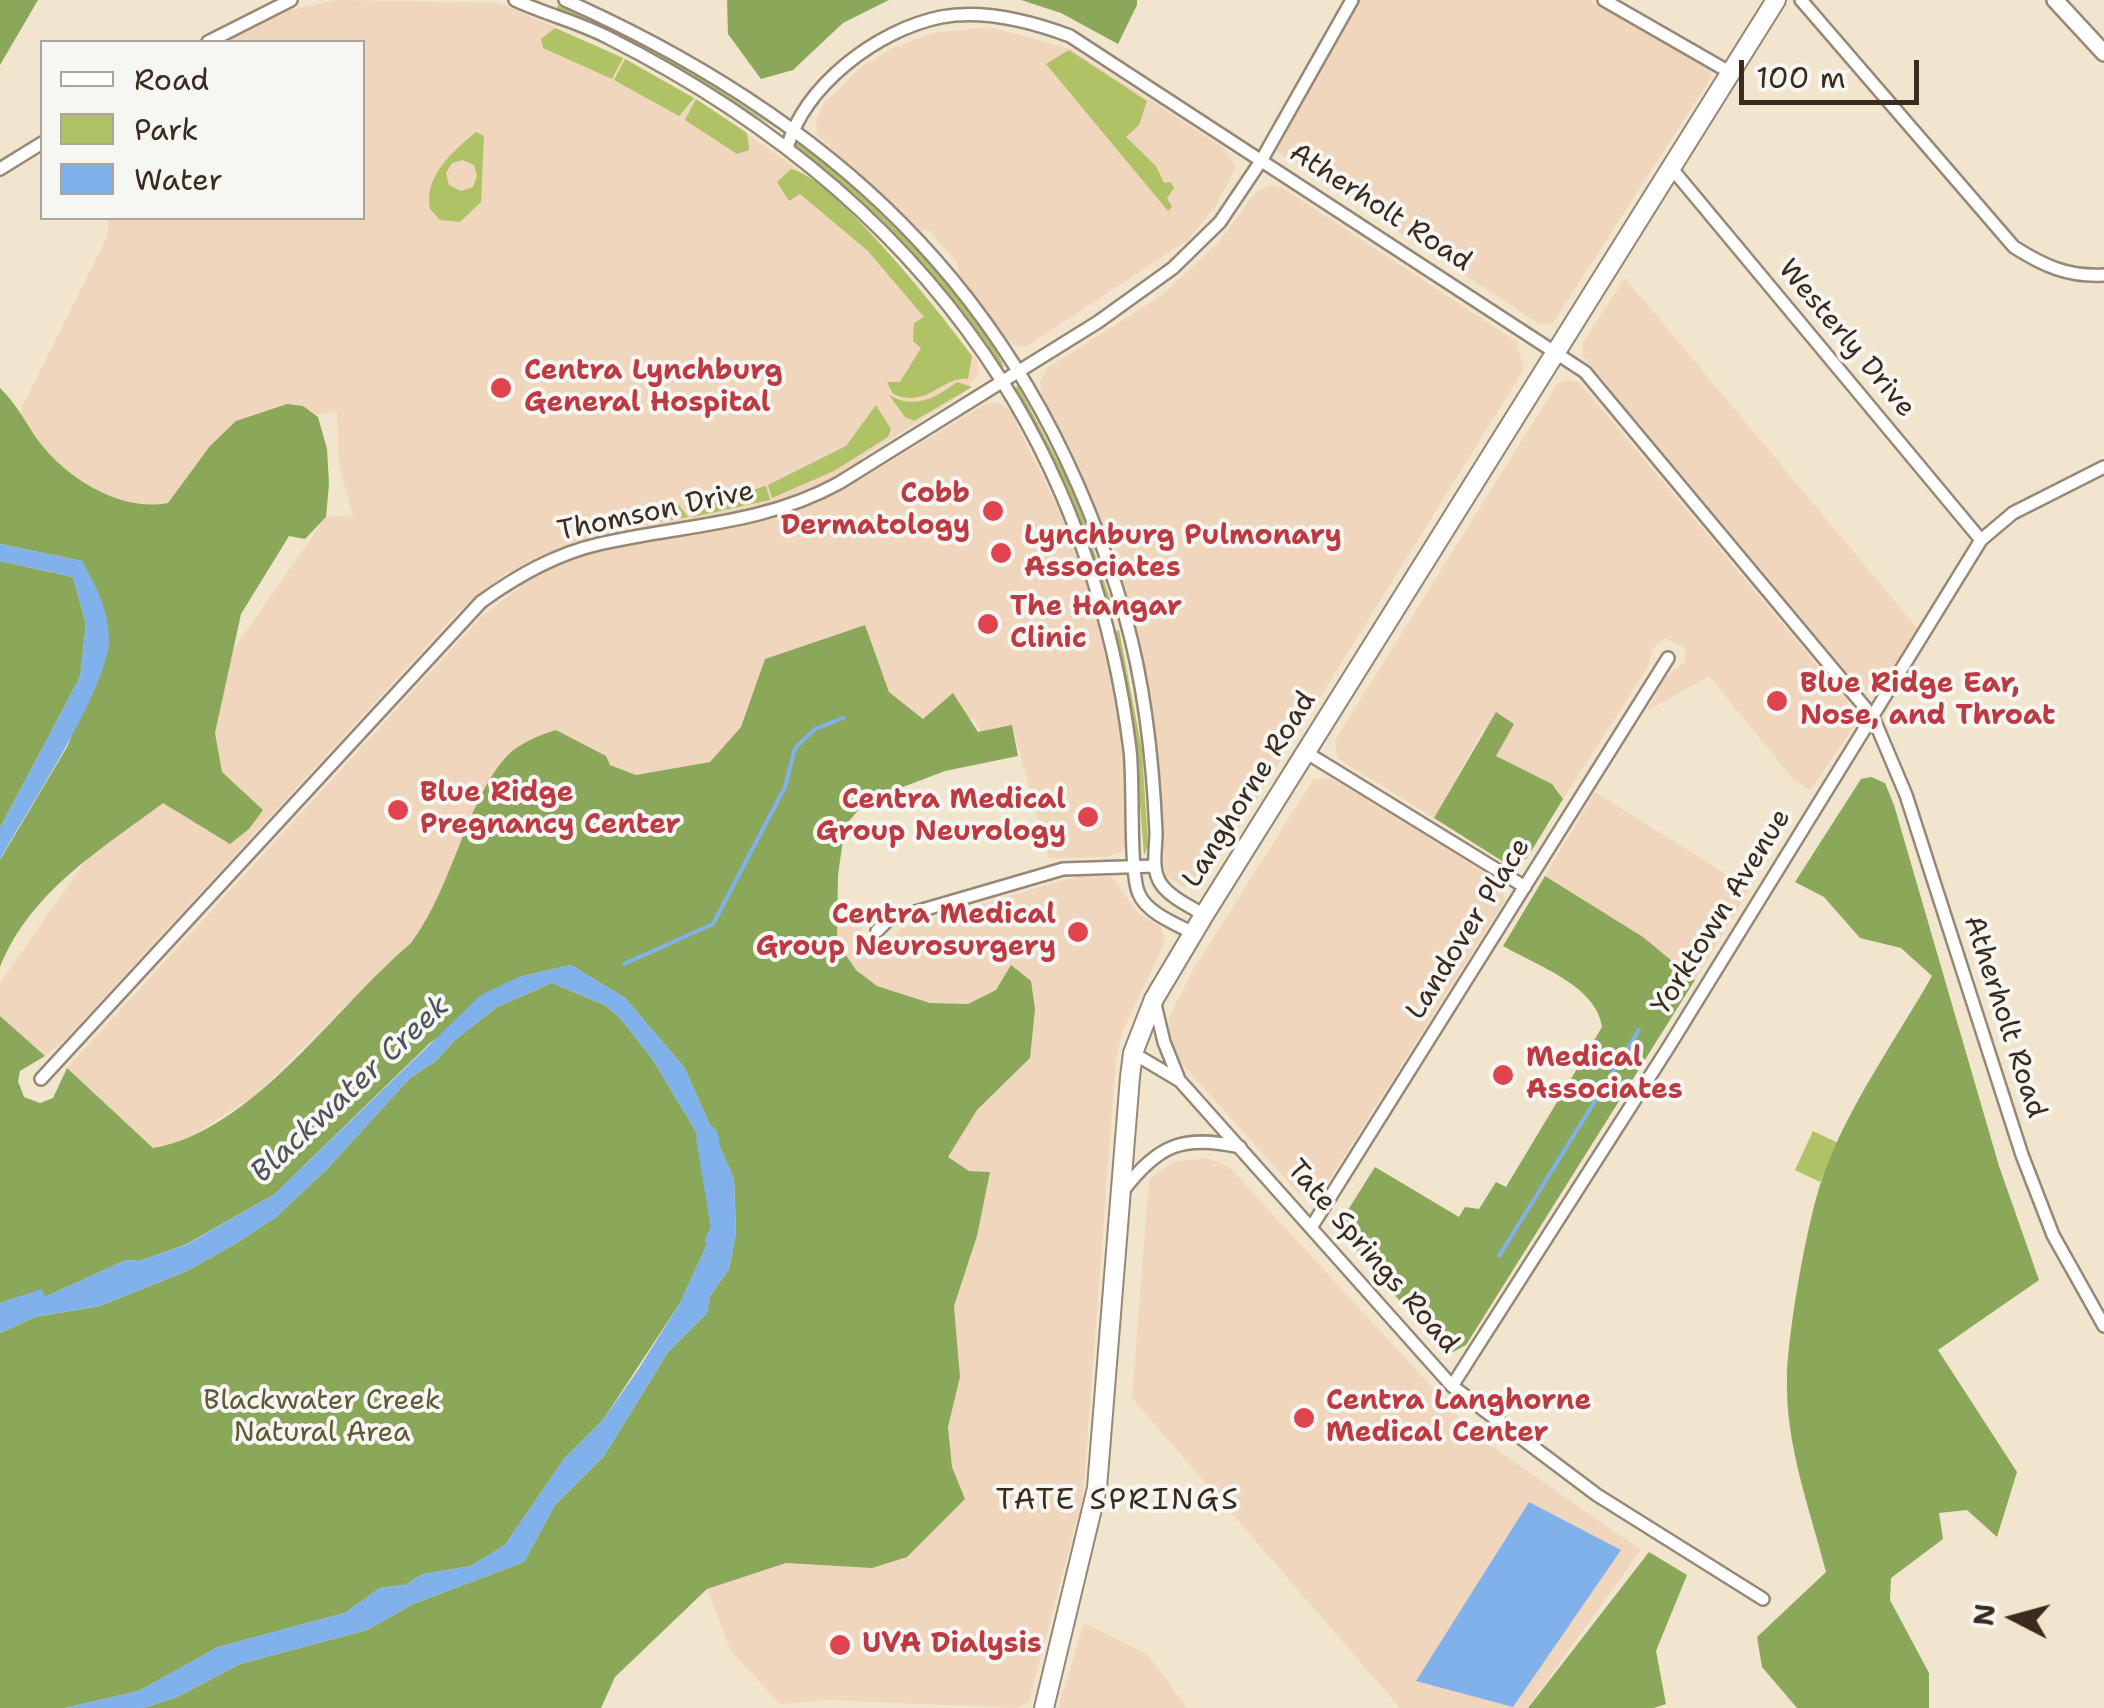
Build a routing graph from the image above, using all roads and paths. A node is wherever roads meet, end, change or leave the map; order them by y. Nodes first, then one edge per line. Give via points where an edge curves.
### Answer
1 (291, 0) edge
2 (516, 0) edge
3 (565, 0) edge
4 (1352, 0) edge
5 (1604, 0) edge
6 (1776, 0) edge
7 (1802, 0) edge
8 (2054, 0) edge
9 (212, 40) edge
10 (2104, 53) edge
11 (1731, 74) junction
12 (794, 126) junction
13 (774, 137) junction
14 (40, 145) edge
15 (787, 148) junction
16 (1261, 161) junction
17 (0, 169) edge
18 (1673, 170) junction
19 (2104, 275) edge
20 (1556, 352) junction
21 (1018, 370) junction
22 (1002, 381) junction
23 (2104, 468) edge
24 (1981, 540) junction
25 (1668, 658) dead end
26 (1873, 716) junction
27 (1307, 753) junction
28 (1154, 866) junction
29 (1134, 868) junction
30 (1524, 888) junction
31 (1204, 915) junction
32 (877, 931) dead end
33 (1193, 933) junction
34 (1154, 999) junction
35 (1134, 1053) junction
36 (41, 1079) dead end
37 (1180, 1081) junction
38 (1242, 1148) junction
39 (1121, 1194) junction
40 (1312, 1226) junction
41 (2104, 1326) edge
42 (1452, 1386) junction
43 (1763, 1599) dead end
44 (1044, 1708) edge

1 - 9 street
2 - 13 street via 673,71
3 - 12 street via 714,76
4 - 16 street, Thomson Drive
5 - 11 street
6 - 11 main road, Langhorne Road
7 - 19 street via 2014,247 2046,268
8 - 10 street
11 - 18 main road, Langhorne Road
12 - 13 street, Atherholt Road
12 - 15 street, Atherholt Road
12 - 16 street, Atherholt Road via 853,59 892,36 941,17 994,16 1070,36
12 - 21 street via 926,248
13 - 15 street
14 - 17 street
15 - 22 street via 864,213 924,276
16 - 20 street, Atherholt Road
16 - 21 street, Thomson Drive via 1220,222 1173,268
18 - 20 main road, Langhorne Road
18 - 24 street, Westerly Drive
20 - 26 street, Atherholt Road via 1585,372
20 - 27 main road, Langhorne Road
21 - 22 street, Thomson Drive
21 - 28 street via 1080,484 1125,616 1154,777
22 - 29 street via 1055,478 1107,620 1134,786
22 - 36 street, Thomson Drive via 796,505 597,544 549,560 481,602
23 - 24 street, Yorktown Avenue via 2013,512
24 - 26 street, Yorktown Avenue
25 - 30 street, Landover Place
26 - 41 street, Atherholt Road via 1906,796 2052,1236
26 - 42 street, Yorktown Avenue
27 - 30 street
27 - 31 main road, Langhorne Road
28 - 29 street
28 - 31 street via 1173,896
29 - 32 street via 1063,869 888,920
29 - 33 street via 1139,895
30 - 40 street, Landover Place
31 - 33 main road, Langhorne Road
33 - 34 main road, Langhorne Road
34 - 35 main road, Langhorne Road
34 - 37 street, Tate Springs Road
35 - 37 street, Tate Springs Road
35 - 39 main road, Langhorne Road
37 - 38 street, Tate Springs Road
38 - 39 street via 1188,1141 1167,1148
38 - 40 street, Tate Springs Road
39 - 44 main road, Langhorne Road via 1097,1488
40 - 42 street, Tate Springs Road
42 - 43 street, Tate Springs Road via 1597,1495

